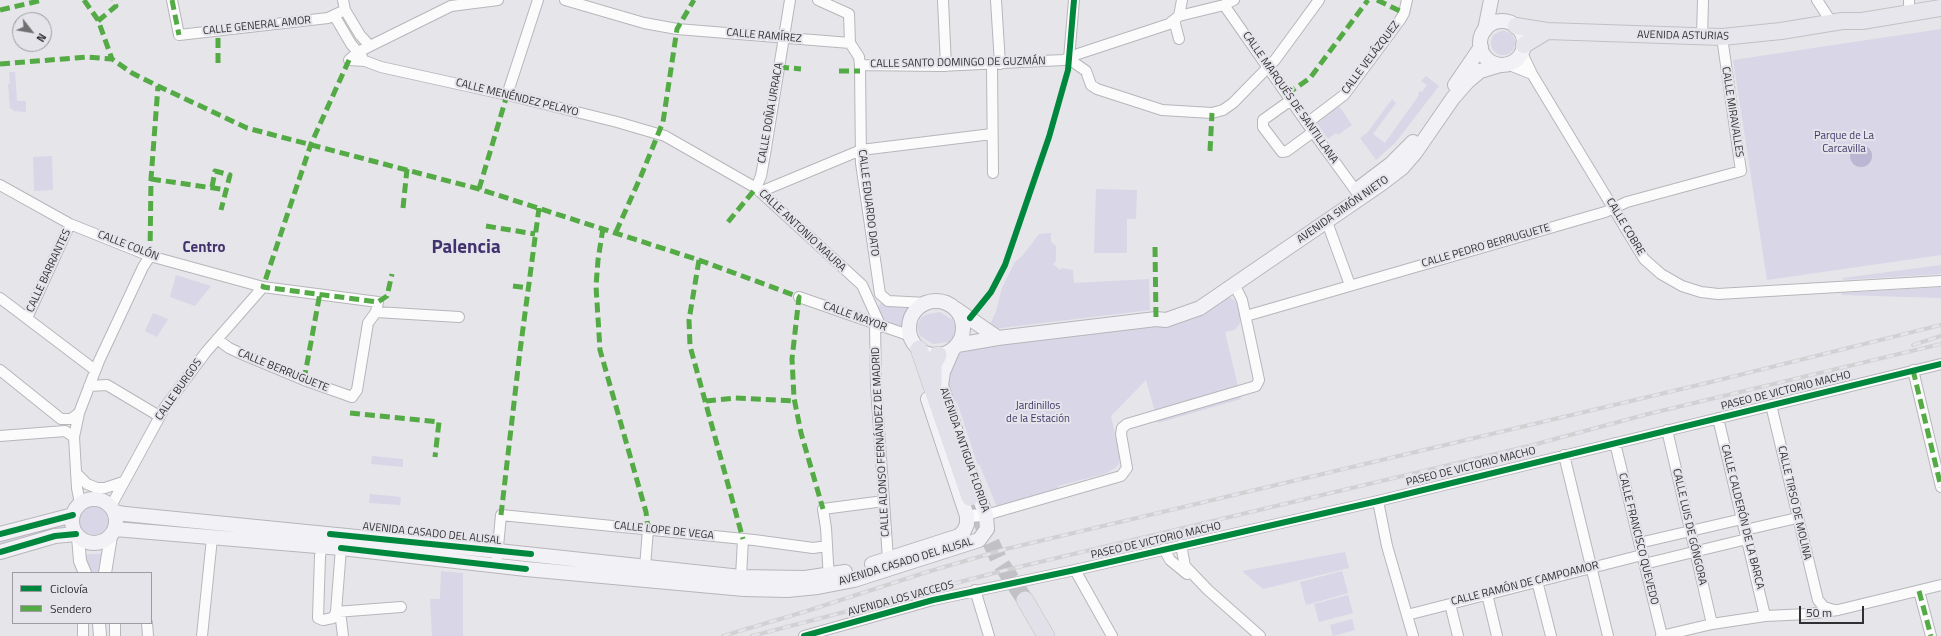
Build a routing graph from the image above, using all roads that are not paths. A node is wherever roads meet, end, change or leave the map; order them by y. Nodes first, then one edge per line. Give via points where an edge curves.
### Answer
1 (172, 0) edge
2 (343, 0) edge
3 (498, 0) edge
4 (538, 0) edge
5 (565, 0) edge
6 (790, 0) edge
7 (818, 0) edge
8 (943, 0) edge
9 (996, 0) edge
10 (1074, 0) edge
11 (1182, 0) edge
12 (1234, 0) edge
13 (1319, 0) edge
14 (1407, 0) edge
15 (1492, 0) edge
16 (1703, 0) edge
17 (1816, 0) edge
18 (1941, 1) edge
19 (1909, 2) edge
20 (451, 3) edge
21 (1224, 5) junction
22 (1941, 8) edge
23 (345, 10) junction
24 (334, 15) junction
25 (1177, 18) junction
26 (1837, 22) junction
27 (1512, 24) junction
28 (1485, 30) junction
29 (1547, 32) junction
30 (360, 35) junction
31 (1702, 37) junction
32 (784, 38) junction
33 (1722, 38) junction
34 (1179, 39) dead end
35 (850, 43) junction
36 (351, 44) junction
37 (374, 45) junction
38 (1481, 47) junction
39 (1523, 49) junction
40 (358, 52) junction
41 (1070, 59) junction
42 (349, 60) junction
43 (370, 63) junction
44 (996, 64) junction
45 (860, 65) junction
46 (1504, 65) junction
47 (946, 66) junction
48 (1268, 67) junction
49 (1532, 74) junction
50 (507, 95) junction
51 (1291, 100) junction
52 (1307, 123) junction
53 (1313, 132) junction
54 (658, 133) joint
55 (992, 134) junction
56 (861, 150) junction
57 (993, 173) dead end
58 (1725, 174) joint
59 (0, 185) edge
60 (758, 190) junction
61 (1356, 191) junction
62 (1614, 207) junction
63 (1327, 222) junction
64 (70, 224) junction
65 (1295, 233) junction
66 (1263, 255) junction
67 (150, 256) junction
68 (1941, 281) edge
69 (1350, 285) junction
70 (264, 286) junction
71 (1235, 286) junction
72 (799, 297) dead end
73 (0, 298) edge
74 (1194, 302) junction
75 (927, 303) junction
76 (377, 307) junction
77 (953, 307) junction
78 (1246, 316) junction
79 (460, 317) dead end
80 (27, 318) junction
81 (1156, 319) junction
82 (878, 325) junction
83 (998, 338) junction
84 (217, 339) junction
85 (914, 342) junction
86 (949, 350) junction
87 (1941, 364) edge
88 (0, 370) edge
89 (95, 370) junction
90 (1913, 370) junction
91 (89, 386) junction
92 (933, 389) junction
93 (1771, 405) junction
94 (79, 413) junction
95 (54, 415) junction
96 (159, 416) junction
97 (1718, 418) junction
98 (1667, 430) junction
99 (48, 431) junction
100 (0, 436) edge
101 (74, 437) junction
102 (1615, 443) junction
103 (1564, 455) junction
104 (76, 473) junction
105 (123, 482) junction
106 (1941, 487) edge
107 (970, 497) tunnel mouth
108 (1378, 500) junction
109 (884, 501) junction
110 (76, 509) junction
111 (113, 509) junction
112 (967, 516) junction
113 (1797, 518) junction
114 (1742, 519) junction
115 (986, 522) junction
116 (648, 529) junction
117 (1690, 531) junction
118 (113, 533) junction
119 (0, 534) edge
120 (330, 534) junction
121 (1746, 534) junction
122 (77, 535) junction
123 (212, 538) junction
124 (743, 539) junction
125 (1639, 543) junction
126 (1181, 545) junction
127 (827, 546) junction
128 (322, 547) junction
129 (341, 548) junction
130 (1164, 549) junction
131 (498, 551) junction
132 (1695, 551) junction
133 (0, 552) edge
134 (888, 559) junction
135 (1643, 559) junction
136 (496, 565) junction
137 (80, 567) edge
138 (645, 567) junction
139 (1590, 568) junction
140 (108, 570) edge
141 (1075, 570) junction
142 (741, 577) junction
143 (829, 580) junction
144 (1537, 581) junction
145 (1005, 584) joint
146 (1941, 585) edge
147 (975, 590) junction
148 (1208, 590) junction
149 (1919, 590) junction
150 (1487, 594) junction
151 (1025, 600) tunnel mouth
152 (1818, 600) junction
153 (1450, 604) junction
154 (401, 607) dead end
155 (1838, 610) junction
156 (338, 612) junction
157 (1808, 614) junction
158 (1407, 615) junction
159 (1765, 616) junction
160 (82, 624) edge
161 (99, 624) edge
162 (114, 624) edge
163 (147, 624) edge
164 (1712, 624) junction
165 (825, 633) edge
166 (84, 636) edge
167 (100, 636) edge
168 (115, 636) edge
169 (148, 636) edge
170 (202, 636) edge
171 (343, 636) edge
172 (804, 636) edge
173 (989, 636) edge
174 (1046, 636) edge
175 (1112, 636) edge
176 (1260, 636) edge
177 (1413, 636) edge
178 (1458, 636) edge
179 (1497, 636) edge
180 (1551, 636) edge
181 (1608, 636) edge
182 (1662, 636) edge
183 (1931, 636) edge

1 - 24 street, CALLE GENERAL AMOR via 179,35 328,18
2 - 23 street
3 - 20 street
4 - 50 street
5 - 32 street, CALLE RAMÍREZ via 644,23 677,29
6 - 32 street, CALLE DOÑA URRACA
7 - 35 street via 849,14
8 - 47 street
9 - 44 street
10 - 41 street
11 - 25 street
12 - 21 street, CALLE SANTO DOMINGO DE GUZMÁN
13 - 48 street
14 - 52 street, CALLE VELÁZQUEZ via 1400,20 1344,95
15 - 27 main road
15 - 28 main road
16 - 31 street
17 - 26 street
18 - 19 main road, AVENIDA ASTURIAS
19 - 26 main road, AVENIDA ASTURIAS via 1859,12
20 - 37 street
21 - 25 street, CALLE SANTO DOMINGO DE GUZMÁN
21 - 48 street, CALLE MARQUÉS DE SANTILLANA
22 - 26 main road, AVENIDA ASTURIAS via 1862,21
23 - 24 street, CALLE GENERAL AMOR
23 - 30 street
24 - 36 street
25 - 34 street
25 - 41 street, CALLE SANTO DOMINGO DE GUZMÁN via 1169,24 1078,54
26 - 33 main road, AVENIDA ASTURIAS
27 - 28 main road via 1495,22
27 - 29 main road, AVENIDA ASTURIAS
27 - 39 main road via 1522,35
28 - 38 main road
29 - 31 main road, AVENIDA ASTURIAS
29 - 39 main road
30 - 37 street
30 - 40 street
31 - 33 main road, AVENIDA ASTURIAS
32 - 35 street, CALLE RAMÍREZ
32 - 60 street, CALLE DOÑA URRACA
33 - 58 street, CALLE MIRAVALLES via 1741,171
35 - 45 street, CALLE EDUARDO DATO via 859,57
36 - 40 street
36 - 42 street
37 - 40 street
37 - 43 street
38 - 46 main road via 1488,59
38 - 61 main road, AVENIDA SIMÓN NIETO via 1411,144 1391,164
39 - 46 main road via 1518,58
39 - 49 street, CALLE COBRE
40 - 42 street
40 - 43 street
41 - 44 street, CALLE SANTO DOMINGO DE GUZMÁN
41 - 48 street via 1086,71 1091,85 1097,89 1162,110 1206,113 1223,110 1233,103
42 - 43 street, CALLE MENÉNDEZ PELAYO
43 - 50 street, CALLE MENÉNDEZ PELAYO
44 - 47 street, CALLE SANTO DOMINGO DE GUZMÁN
44 - 55 street
45 - 47 street, CALLE SANTO DOMINGO DE GUZMÁN
45 - 56 street, CALLE EDUARDO DATO
46 - 49 street
46 - 63 main road, AVENIDA SIMÓN NIETO via 1480,71 1468,81 1402,168
48 - 51 street, CALLE MARQUÉS DE SANTILLANA
49 - 62 street, CALLE COBRE
50 - 54 street, CALLE MENÉNDEZ PELAYO
51 - 52 street, CALLE MARQUÉS DE SANTILLANA
51 - 53 street via 1263,120 1263,127 1282,152
52 - 53 street, CALLE MARQUÉS DE SANTILLANA
53 - 61 street, CALLE MARQUÉS DE SANTILLANA
54 - 60 street, CALLE ANTONIO MAURA
55 - 56 street
55 - 57 street
56 - 60 street
56 - 75 street, CALLE EDUARDO DATO via 880,294 888,301
58 - 62 street, CALLE PEDRO BERRUGUETE
59 - 64 street, CALLE COLÓN
60 - 82 street, CALLE ANTONIO MAURA via 862,286
61 - 63 main road via 1347,201 1330,212
61 - 65 main road, AVENIDA SIMÓN NIETO
62 - 68 street, CALLE COBRE via 1644,259 1661,274 1682,286 1701,292 1718,294
62 - 69 street, CALLE PEDRO BERRUGUETE via 1605,212
63 - 65 main road via 1318,220 1303,232
63 - 69 street
63 - 71 main road, AVENIDA SIMÓN NIETO
64 - 67 street, CALLE COLÓN
64 - 80 street, CALLE BARRANTES
65 - 66 main road, AVENIDA SIMÓN NIETO
66 - 71 main road via 1257,265 1238,278
66 - 74 main road, AVENIDA SIMÓN NIETO
67 - 70 street, CALLE COLÓN
67 - 89 street
69 - 78 street, CALLE PEDRO BERRUGUETE
70 - 76 street, CALLE COLÓN
70 - 84 street, CALLE BURGOS
71 - 74 main road via 1227,285 1204,301
71 - 78 street
71 - 81 main road, AVENIDA SIMÓN NIETO via 1183,316 1166,320
72 - 82 street, CALLE MAYOR
73 - 80 street
74 - 81 main road, AVENIDA SIMÓN NIETO
75 - 77 main road via 940,302
75 - 85 main road via 912,316 910,323
76 - 79 street, CALLE COLÓN
76 - 84 street, CALLE BERRUGUETE via 368,323 357,390 352,397 244,355
77 - 83 main road
77 - 86 main road via 960,316 963,328 961,340
78 - 115 street via 1258,380 1256,386 1127,424 1122,428 1121,434 1127,468 1121,476
80 - 89 street
81 - 83 main road, AVENIDA SIMÓN NIETO
82 - 85 street, CALLE MAYOR
82 - 109 street, CALLE ALONSO FERNÁNDEZ DE MADRID via 876,386
83 - 86 main road, AVENIDA SIMÓN NIETO
84 - 96 street, CALLE BURGOS
85 - 86 main road via 925,353
85 - 92 highway
85 - 112 main road, AVENIDA ANTIGUA FLORIDA via 923,385
86 - 92 highway via 932,373
86 - 115 main road, AVENIDA ANTIGUA FLORIDA via 941,385
87 - 90 street, PASEO DE VICTORIO MACHO
88 - 95 street
89 - 91 street
90 - 93 street, PASEO DE VICTORIO MACHO
90 - 106 street
91 - 94 street
91 - 96 street via 107,385
92 - 107 highway
93 - 97 street, PASEO DE VICTORIO MACHO
93 - 113 street, CALLE TIRSO DE MOLINA
94 - 95 street via 65,420
94 - 101 street
95 - 99 street via 54,424
96 - 105 street, CALLE BURGOS
97 - 98 street, PASEO DE VICTORIO MACHO
97 - 114 street, CALLE CALDERÓN DE LA BARCA
98 - 102 street, PASEO DE VICTORIO MACHO
98 - 117 street, CALLE LUIS DE GÓNGORA
99 - 100 street
99 - 101 street via 68,432
101 - 104 street
102 - 103 street, PASEO DE VICTORIO MACHO
102 - 125 street, CALLE FRANCISCO QUEVEDO
103 - 108 street, PASEO DE VICTORIO MACHO
103 - 139 street
104 - 105 street via 87,484 97,488
104 - 110 street
105 - 111 street, CALLE BURGOS
108 - 126 street, PASEO DE VICTORIO MACHO
108 - 158 street via 1387,546
109 - 127 street via 823,509
109 - 134 street, CALLE ALONSO FERNÁNDEZ DE MADRID
110 - 111 main road via 93,498 99,499
110 - 119 main road
110 - 122 main road via 73,528
111 - 118 main road via 116,518
111 - 120 main road, AVENIDA CASADO DEL ALISAL via 125,514
112 - 115 street
112 - 134 main road, AVENIDA CASADO DEL ALISAL via 964,531 959,536
113 - 121 street, CALLE RAMÓN DE CAMPOAMOR
113 - 152 street, CALLE TIRSO DE MOLINA
114 - 117 street
114 - 121 street, CALLE CALDERÓN DE LA BARCA
115 - 143 main road, AVENIDA CASADO DEL ALISAL via 979,540 854,580
116 - 124 street, CALLE LOPE DE VEGA
116 - 131 street, CALLE LOPE DE VEGA via 501,515
116 - 138 street
117 - 125 street
117 - 132 street, CALLE LUIS DE GÓNGORA
118 - 122 main road via 106,540 95,544
118 - 123 main road, AVENIDA CASADO DEL ALISAL
118 - 140 street
120 - 128 street
120 - 129 street
120 - 131 main road, AVENIDA CASADO DEL ALISAL
121 - 132 street, CALLE RAMÓN DE CAMPOAMOR
121 - 159 street, CALLE CALDERÓN DE LA BARCA
122 - 133 main road via 46,538
122 - 137 street
123 - 128 main road, AVENIDA CASADO DEL ALISAL
123 - 170 street
124 - 127 street, CALLE LOPE DE VEGA via 813,548
124 - 142 street
125 - 135 street, CALLE FRANCISCO QUEVEDO
126 - 130 street, PASEO DE VICTORIO MACHO
126 - 148 street via 1185,566
127 - 143 street
128 - 129 main road, AVENIDA CASADO DEL ALISAL
128 - 156 street via 318,618 330,620
129 - 136 main road, AVENIDA CASADO DEL ALISAL
129 - 156 street
130 - 141 street, PASEO DE VICTORIO MACHO
130 - 148 street via 1170,560
131 - 136 street
131 - 138 main road, AVENIDA CASADO DEL ALISAL
132 - 135 street, CALLE RAMÓN DE CAMPOAMOR
132 - 164 street, CALLE LUIS DE GÓNGORA
134 - 143 main road, AVENIDA CASADO DEL ALISAL
135 - 139 street, CALLE RAMÓN DE CAMPOAMOR
135 - 182 street, CALLE FRANCISCO QUEVEDO
136 - 143 main road, AVENIDA CASADO DEL ALISAL via 787,590
138 - 142 main road, AVENIDA CASADO DEL ALISAL
139 - 144 street, CALLE RAMÓN DE CAMPOAMOR
139 - 181 street
141 - 145 street, PASEO DE VICTORIO MACHO
141 - 175 street
142 - 143 main road, AVENIDA CASADO DEL ALISAL
144 - 150 street, CALLE RAMÓN DE CAMPOAMOR
144 - 180 street
145 - 147 street, AVENIDA LOS VACCEOS
146 - 149 street
147 - 165 street, AVENIDA LOS VACCEOS
147 - 173 street
148 - 176 street
149 - 155 street
149 - 183 street
150 - 153 street, CALLE RAMÓN DE CAMPOAMOR
150 - 179 street
151 - 174 highway
152 - 155 street via 1824,607
152 - 157 street
153 - 158 street, CALLE RAMÓN DE CAMPOAMOR
153 - 178 street
154 - 156 street
155 - 157 street
156 - 171 street
157 - 159 street
158 - 177 street
159 - 164 street
160 - 166 street
161 - 167 street
162 - 168 street
163 - 169 street
164 - 182 street
165 - 172 street, AVENIDA LOS VACCEOS

